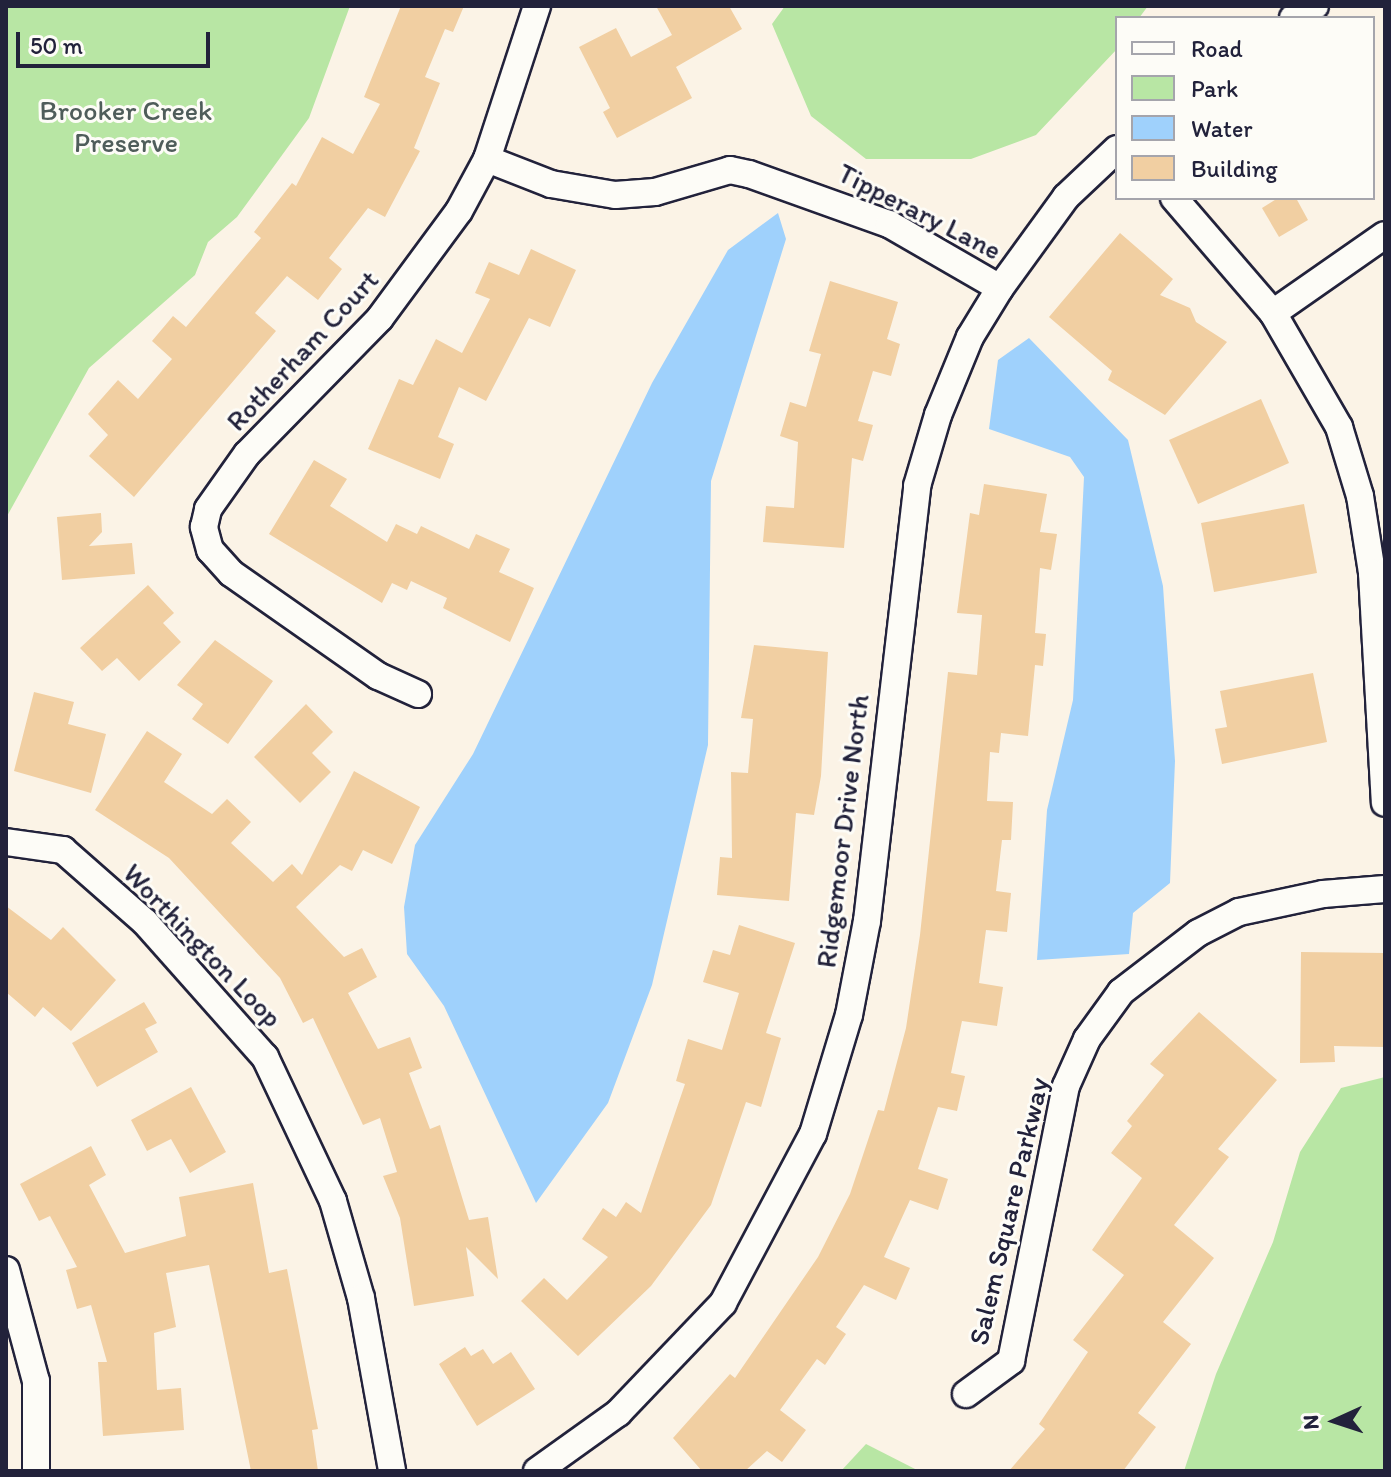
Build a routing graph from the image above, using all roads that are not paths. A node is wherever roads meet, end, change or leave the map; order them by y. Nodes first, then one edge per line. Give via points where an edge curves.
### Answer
1 (537, 6) edge
2 (1315, 6) edge
3 (1297, 16) edge
4 (1115, 151) edge
5 (487, 159) junction
6 (1176, 200) edge
7 (1385, 235) edge
8 (1000, 288) junction
9 (1273, 313) junction
10 (418, 694) dead end
11 (1385, 803) edge
12 (6, 842) edge
13 (1385, 889) edge
14 (6, 1270) edge
15 (966, 1394) dead end
16 (36, 1471) edge
17 (392, 1471) edge
18 (537, 1471) edge

1 - 5 street, Rotherham Court
2 - 3 street
4 - 8 street, Ridgemoor Drive North via 1066,197
5 - 8 street, Tipperary Lane via 551,184 615,195 655,192 730,170 749,174 889,224
5 - 10 street, Rotherham Court via 427,261 247,454 208,509 204,527 210,550 231,573 378,676
6 - 9 street
7 - 9 street
8 - 18 street, Ridgemoor Drive North via 953,373 917,486 867,921 849,1015 813,1134 723,1303 618,1413
9 - 11 street via 1339,427 1360,496 1372,573
12 - 17 street, Worthington Loop via 63,850 145,922 265,1057 333,1201 361,1298
13 - 15 street, Salem Square Parkway via 1323,894 1239,912 1198,933 1121,992 1087,1039 1066,1086 1011,1361
14 - 16 street via 36,1381

